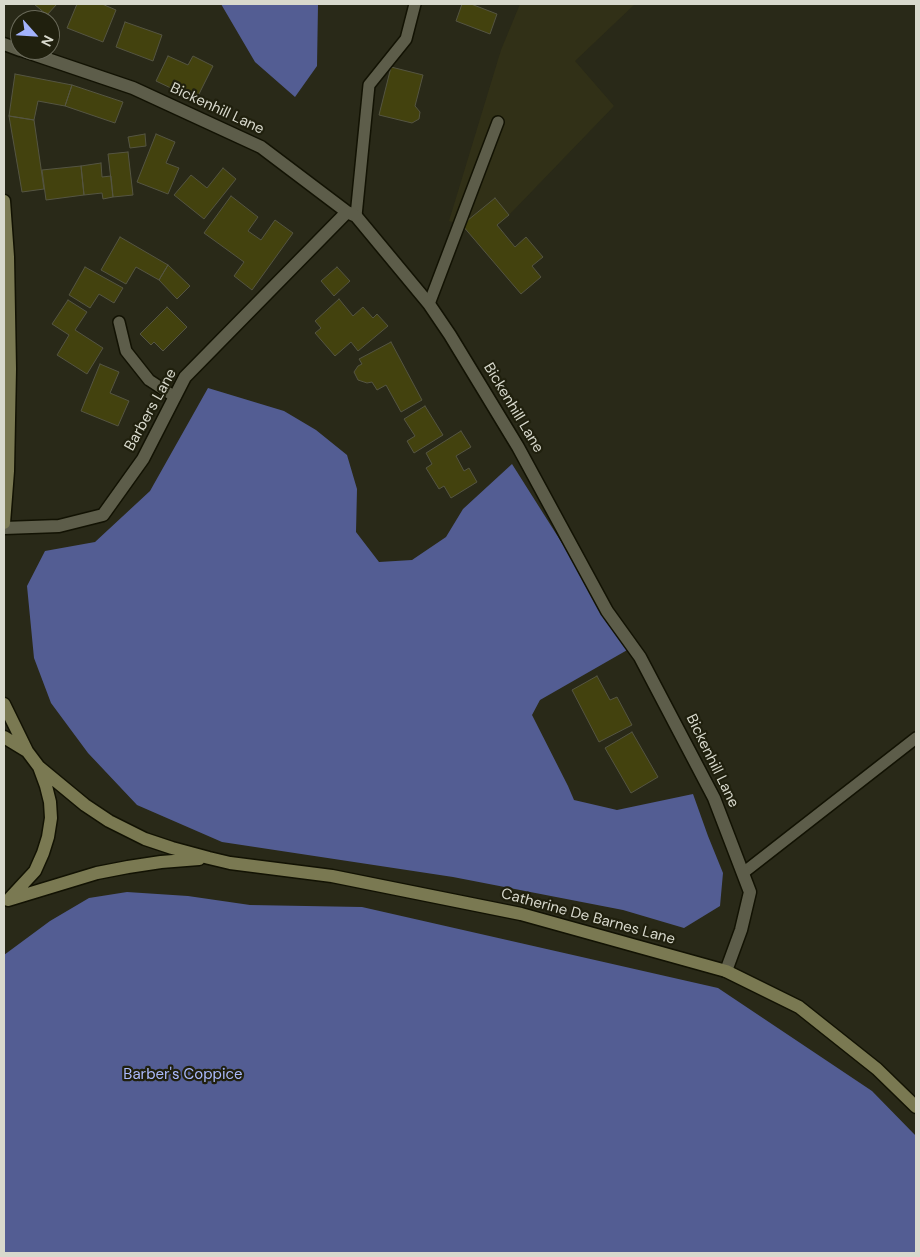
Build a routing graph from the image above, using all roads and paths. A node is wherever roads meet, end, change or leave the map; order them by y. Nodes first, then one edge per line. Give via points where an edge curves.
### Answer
1 (415, 4) edge
2 (50, 60) edge
3 (498, 122) dead end
4 (4, 201) edge
5 (351, 214) junction
6 (4, 221) edge
7 (429, 304) junction
8 (119, 322) dead end
9 (175, 397) junction
10 (4, 523) edge
11 (4, 528) edge
12 (4, 704) edge
13 (4, 737) edge
14 (916, 738) edge
15 (27, 752) junction
16 (38, 767) junction
17 (209, 858) junction
18 (743, 873) junction
19 (6, 901) edge
20 (726, 971) junction
21 (916, 1107) edge

1 - 5 lane via 406,39 370,85
2 - 5 street, Bickenhill Lane via 133,88 261,147
3 - 7 lane
4 - 6 main road
5 - 7 street, Bickenhill Lane
5 - 9 street, Barbers Lane via 185,377
6 - 10 main road via 8,257 10,370
7 - 18 street, Bickenhill Lane via 518,447 607,611 640,657 714,798
8 - 9 lane via 126,351 148,380
9 - 11 street, Barbers Lane via 143,459 103,515 59,526
12 - 15 main road
13 - 15 main road
14 - 18 lane
15 - 16 main road
16 - 17 main road, Catherine De Barnes Lane via 109,821 145,839
16 - 19 main road via 50,802 48,837 35,871
17 - 19 main road, Catherine De Barnes Lane via 128,866
17 - 20 main road, Catherine De Barnes Lane via 332,876 521,914
18 - 20 street, Bickenhill Lane via 750,892
20 - 21 main road, Catherine De Barnes Lane via 799,1007 877,1069

